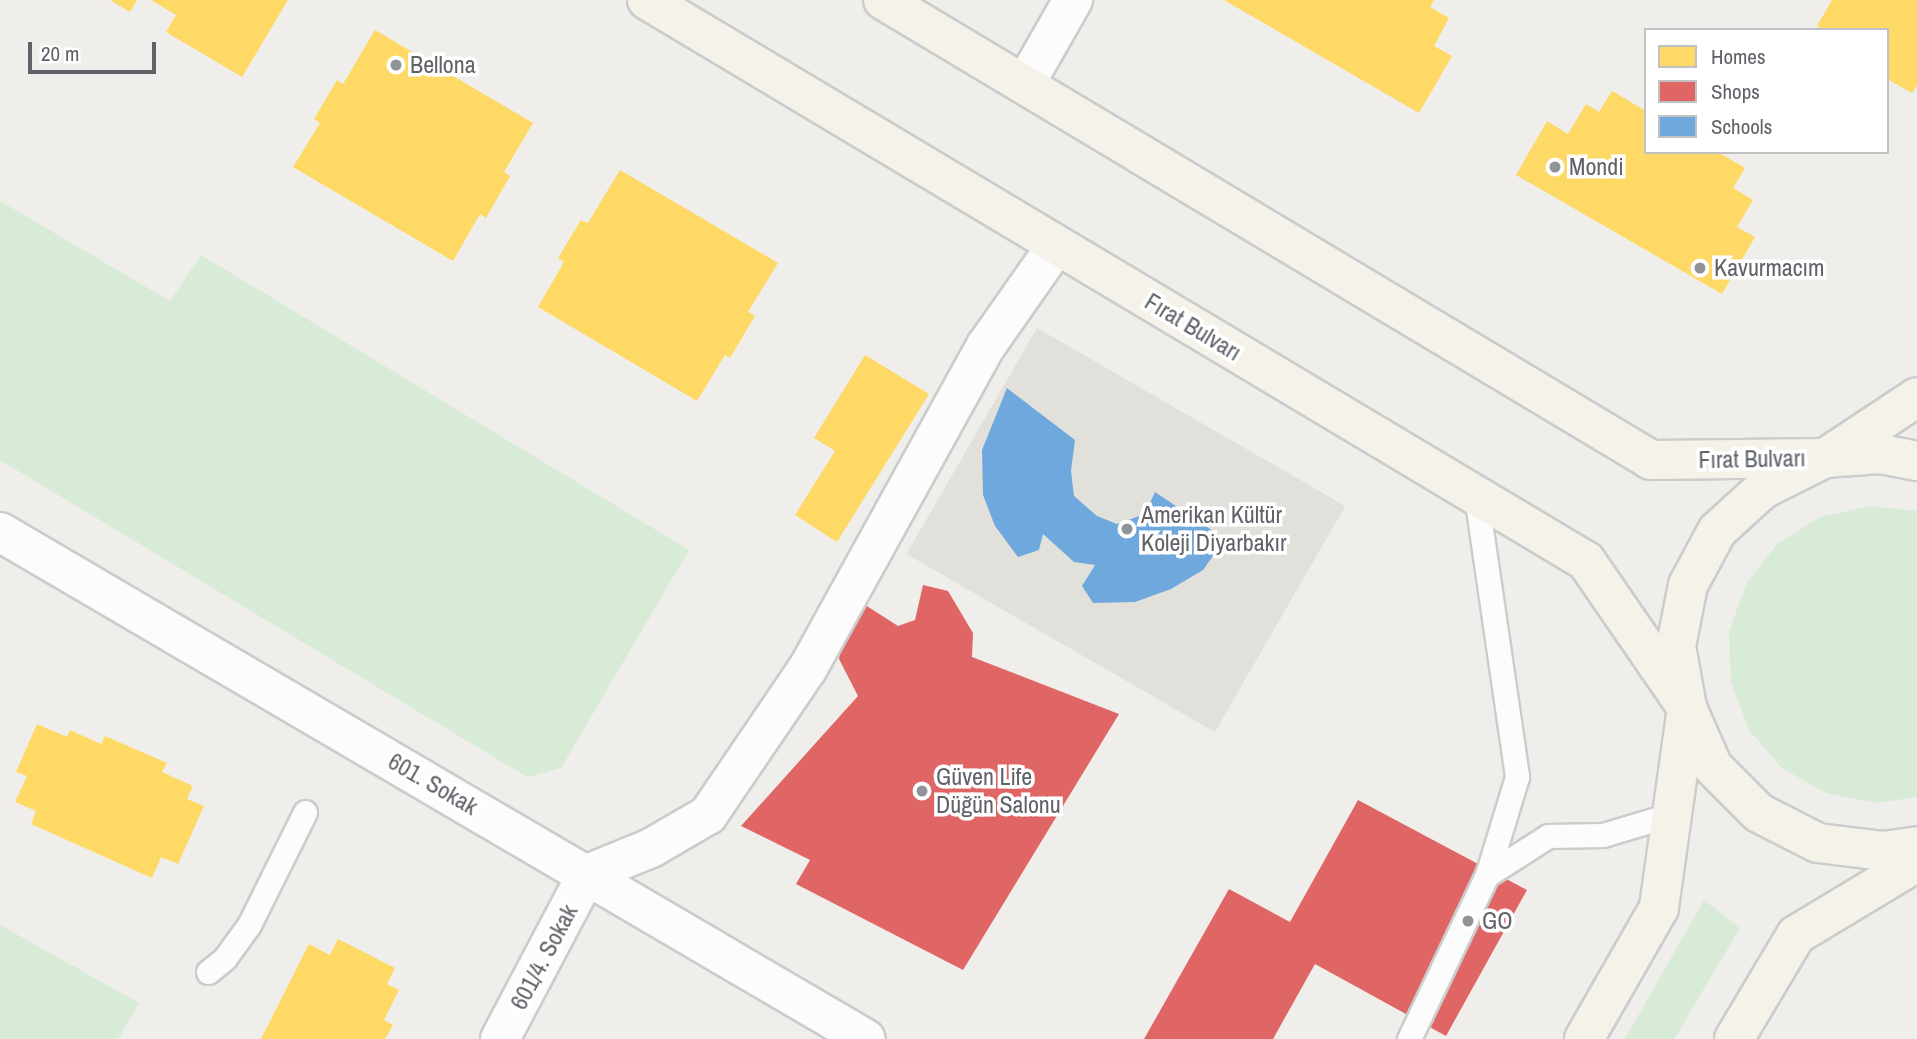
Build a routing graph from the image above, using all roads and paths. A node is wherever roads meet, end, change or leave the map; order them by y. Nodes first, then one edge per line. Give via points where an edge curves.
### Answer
1 (647, 0) edge
2 (883, 0) edge
3 (1073, 0) edge
4 (1025, 84) junction
5 (1056, 246) junction
6 (1917, 397) edge
7 (1825, 458) junction
8 (1917, 461) edge
9 (1476, 495) junction
10 (3, 541) edge
11 (1687, 708) junction
12 (305, 811) dead end
13 (1673, 814) junction
14 (1917, 846) edge
15 (1917, 862) edge
16 (587, 874) junction
17 (1488, 875) junction
18 (208, 972) dead end
19 (500, 1039) edge
20 (866, 1039) edge
21 (1409, 1039) edge
22 (1584, 1039) edge
23 (1734, 1039) edge

1 - 5 main road, Fırat Bulvarı
2 - 4 main road, Fırat Bulvarı
3 - 4 street
4 - 7 main road, Fırat Bulvarı via 1651,460
5 - 9 main road, Fırat Bulvarı
5 - 16 street via 986,346 808,668 708,816 651,848
6 - 7 main road
7 - 8 main road, Fırat Bulvarı via 1880,454
7 - 11 main road via 1763,489 1717,531 1688,585 1676,646
9 - 11 main road, Fırat Bulvarı via 1586,561
9 - 17 lane via 1517,777
10 - 16 street, 601. Sokak
11 - 13 main road
11 - 14 main road via 1713,767 1759,813 1818,843 1883,851
12 - 18 lane via 248,925 225,958
13 - 17 lane via 1603,835 1549,836
13 - 22 main road via 1659,908
15 - 23 main road via 1796,935
16 - 19 street, 601/4. Sokak
16 - 20 street, 601. Sokak
17 - 21 lane

